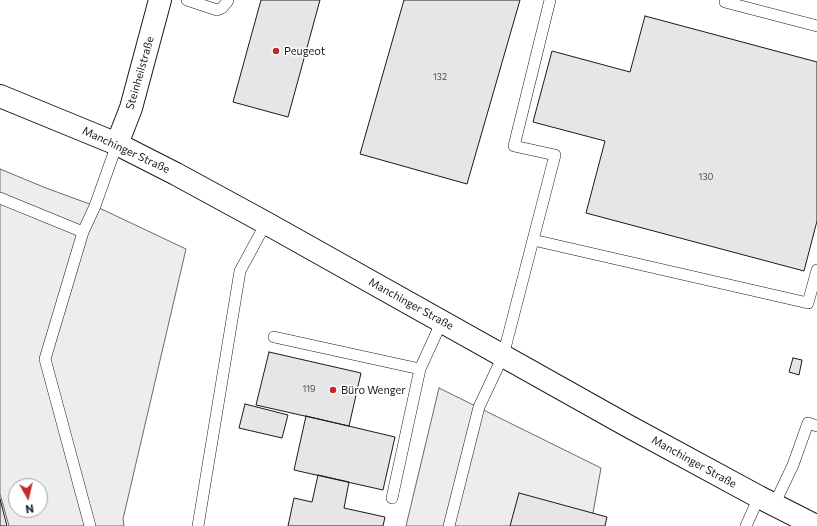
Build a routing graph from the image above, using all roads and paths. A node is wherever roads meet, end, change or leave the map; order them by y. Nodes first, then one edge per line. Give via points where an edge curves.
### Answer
1 (160, 0) edge
2 (187, 0) edge
3 (228, 0) edge
4 (550, 0) edge
5 (725, 2) dead end
6 (817, 26) edge
7 (0, 96) edge
8 (117, 144) junction
9 (0, 198) edge
10 (266, 223) junction
11 (83, 232) junction
12 (533, 240) junction
13 (817, 270) edge
14 (442, 322) junction
15 (274, 337) dead end
16 (503, 356) junction
17 (420, 369) junction
18 (817, 426) edge
19 (392, 498) dead end
20 (767, 501) junction
21 (90, 526) edge
22 (198, 526) edge
23 (449, 526) edge
24 (746, 526) edge
25 (816, 526) edge

1 - 8 main road, Steinheilstraße via 130,108
2 - 3 lane via 217,10
4 - 12 lane via 514,146 555,156
5 - 6 lane
7 - 8 main road, Manchinger Straße
8 - 10 main road, Manchinger Straße
8 - 11 lane
9 - 11 lane
10 - 14 main road, Manchinger Straße
10 - 22 lane via 240,271
11 - 21 lane via 45,359
12 - 13 lane via 808,303
12 - 16 lane
14 - 16 main road, Manchinger Straße
14 - 17 lane
15 - 17 lane
16 - 20 main road, Manchinger Straße
16 - 23 lane via 479,407
17 - 19 lane
18 - 20 lane via 808,422 793,466
20 - 24 lane
20 - 25 main road, Manchinger Straße

